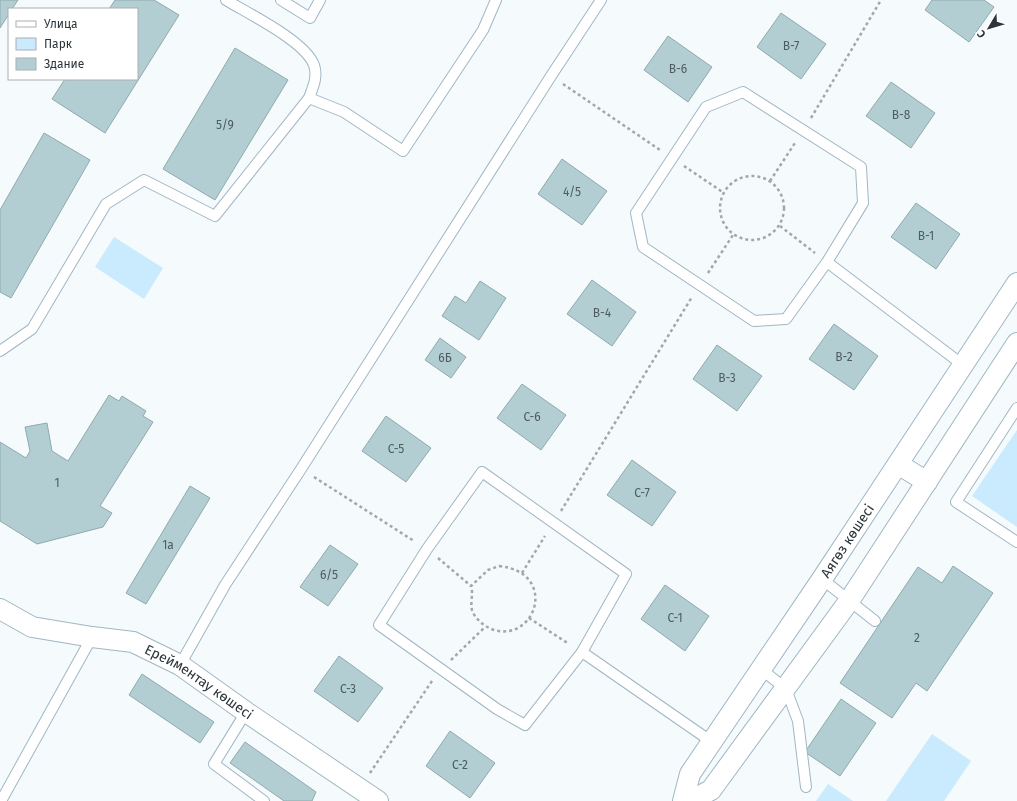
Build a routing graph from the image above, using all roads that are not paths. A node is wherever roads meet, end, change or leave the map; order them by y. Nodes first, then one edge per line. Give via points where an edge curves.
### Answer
1 (226, 0) edge
2 (281, 0) edge
3 (320, 0) edge
4 (496, 0) edge
5 (601, 0) edge
6 (309, 98) junction
7 (827, 262) junction
8 (1017, 283) edge
9 (1017, 343) edge
10 (0, 351) edge
11 (963, 365) junction
12 (1017, 408) edge
13 (898, 464) junction
14 (927, 482) junction
15 (1017, 542) edge
16 (822, 579) junction
17 (850, 601) junction
18 (0, 609) edge
19 (875, 621) dead end
20 (92, 637) junction
21 (582, 652) junction
22 (180, 665) junction
23 (761, 669) junction
24 (786, 689) junction
25 (246, 712) junction
26 (712, 742) junction
27 (806, 787) dead end
28 (1, 801) edge
29 (264, 801) edge
30 (378, 801) edge
31 (683, 801) edge
32 (690, 801) edge

1 - 6 lane via 296,43 307,53 314,66 315,82
2 - 3 lane via 310,18
4 - 6 lane via 483,30 402,151 344,112
5 - 22 lane via 225,585
6 - 10 lane via 215,216 144,180 106,204 32,329
7 - 7 lane via 863,203 861,167 742,92 706,107 636,213 643,247 754,321 786,319
7 - 11 lane
8 - 11 street, Аягөз көшесі
9 - 14 street
11 - 13 street, Аягөз көшесі
12 - 15 lane via 956,502
13 - 14 street
13 - 16 street, Аягөз көшесі
14 - 17 street
16 - 17 lane
16 - 23 street, Аягөз көшесі
17 - 19 lane
17 - 24 street
18 - 20 street, Ерейментау көшесі via 32,627
20 - 22 street, Ерейментау көшесі via 133,642
20 - 28 lane
21 - 21 lane via 626,574 482,472 427,549 379,625 440,670 525,725
21 - 26 lane
22 - 25 street, Ерейментау көшесі
23 - 24 lane
23 - 26 street, Аягөз көшесі
24 - 27 lane via 798,721
24 - 32 street via 711,790
25 - 29 lane via 214,764
25 - 30 street, Ерейментау көшесі
26 - 31 street, Аягөз көшесі via 690,774

